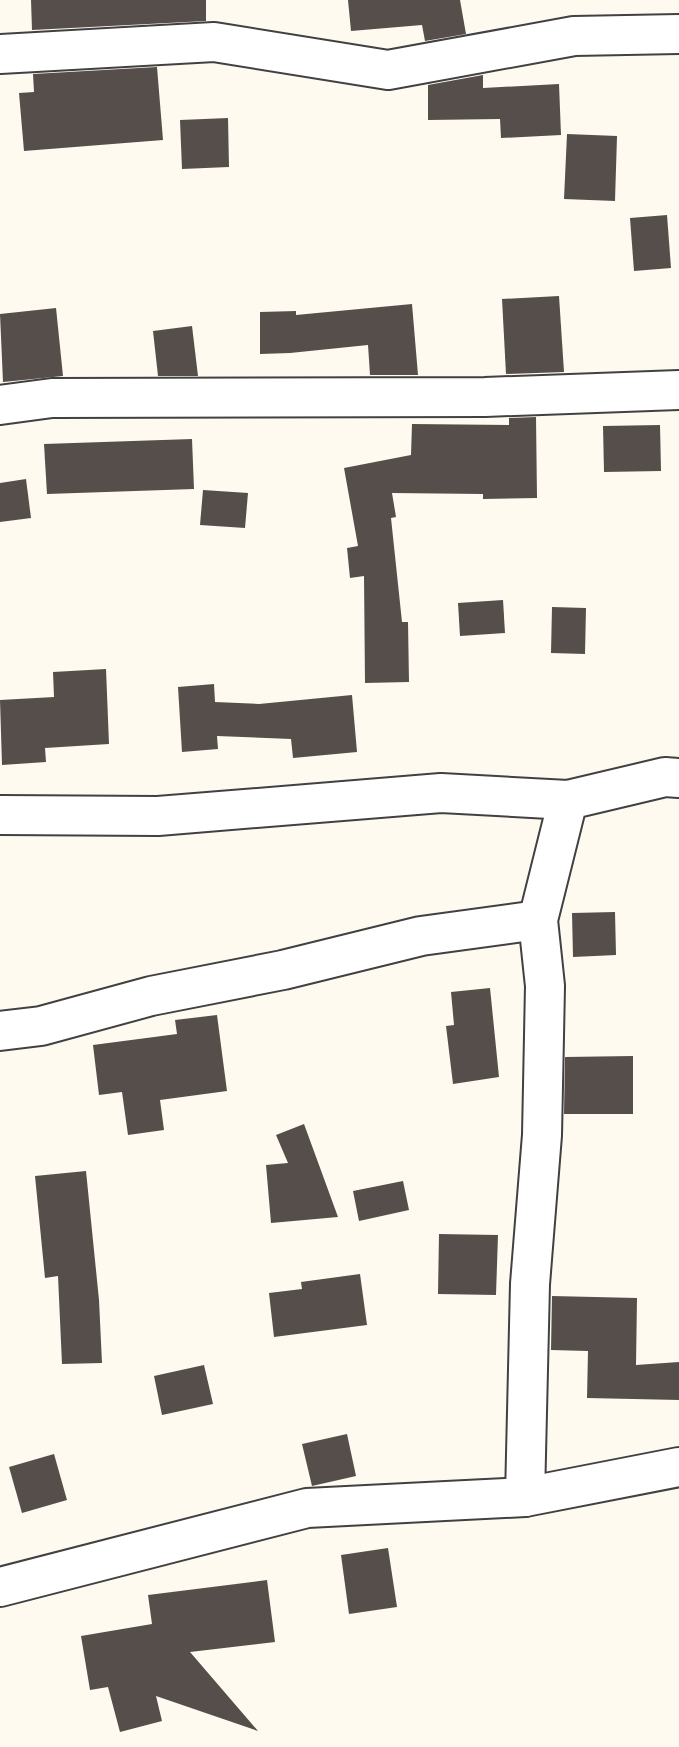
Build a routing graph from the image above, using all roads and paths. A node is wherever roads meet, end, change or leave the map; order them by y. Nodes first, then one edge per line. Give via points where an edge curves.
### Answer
1 (679, 34) edge
2 (0, 54) edge
3 (679, 390) edge
4 (0, 405) edge
5 (679, 778) edge
6 (568, 800) junction
7 (0, 815) edge
8 (538, 920) junction
9 (0, 1031) edge
10 (679, 1467) edge
11 (525, 1497) junction
12 (1, 1580) edge

1 - 2 street via 574,36 388,70 214,42
3 - 4 street via 485,397 52,398
5 - 6 street via 665,777
6 - 7 street via 441,793 158,816
6 - 8 street
8 - 9 street via 421,936 151,996 41,1026
8 - 11 street via 545,986 542,1135 530,1284
10 - 11 street
11 - 12 street via 307,1508

